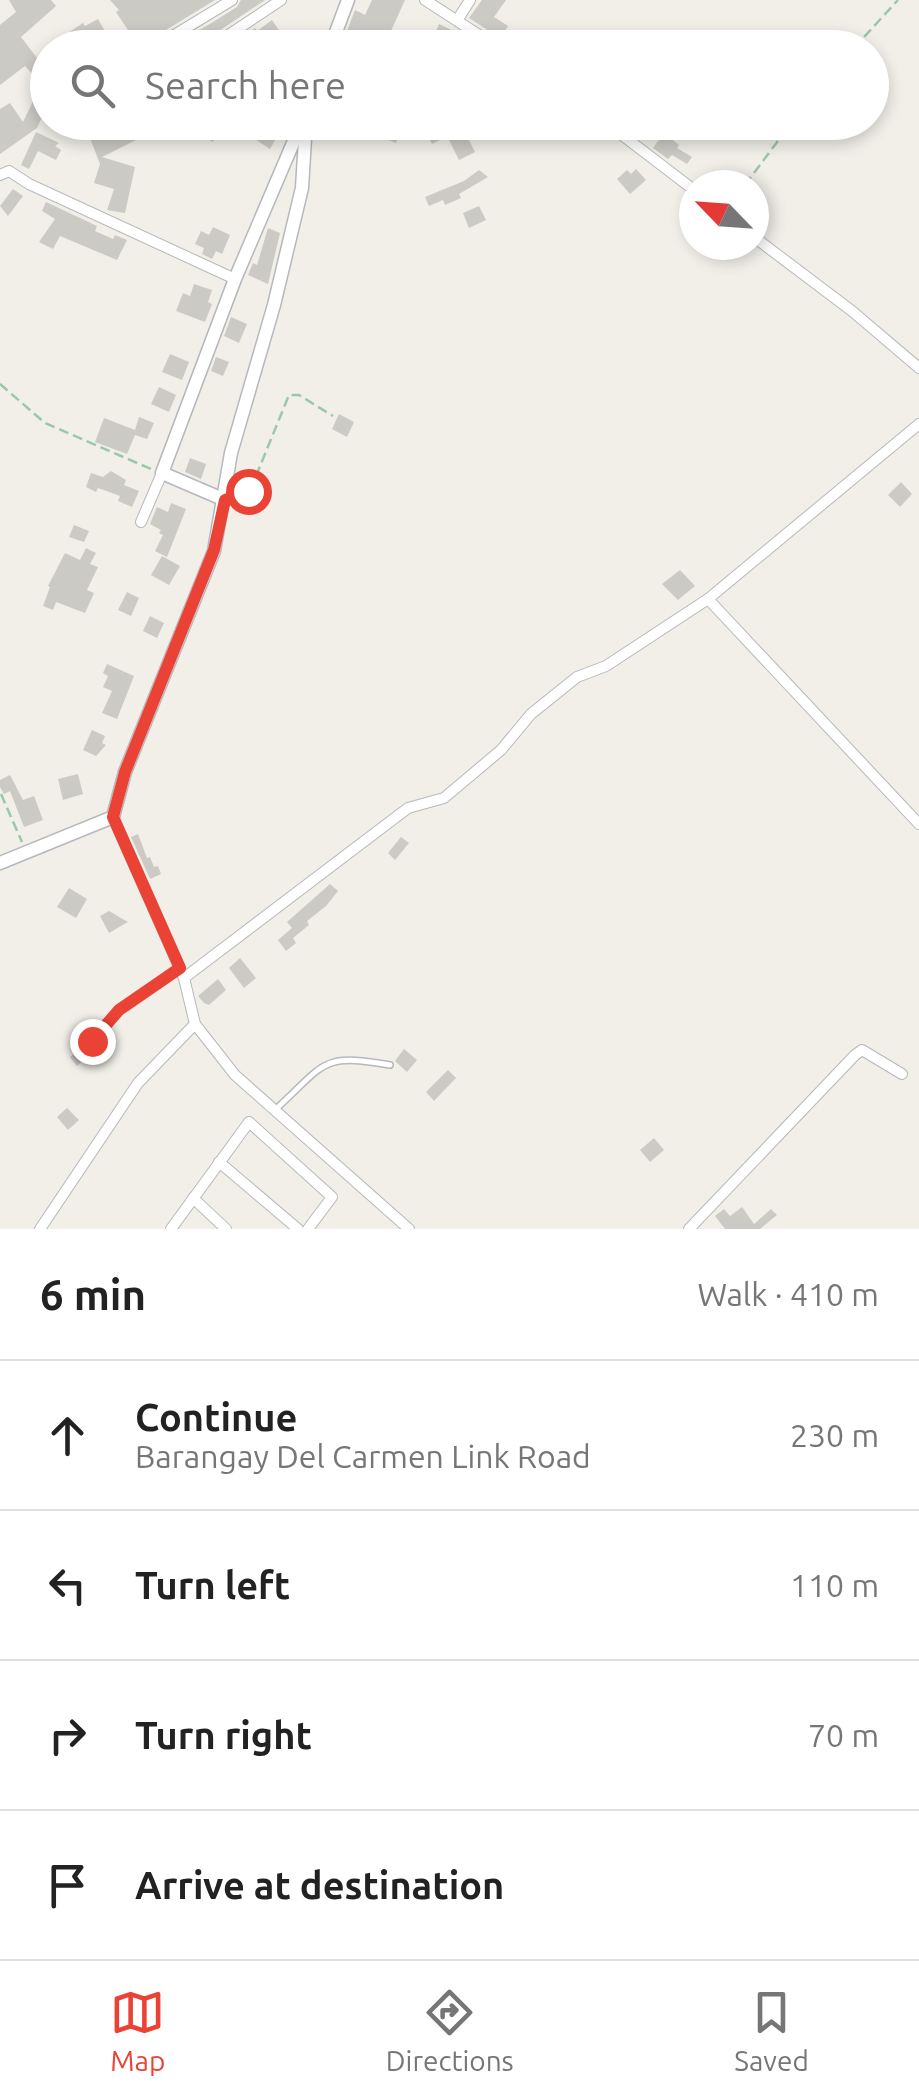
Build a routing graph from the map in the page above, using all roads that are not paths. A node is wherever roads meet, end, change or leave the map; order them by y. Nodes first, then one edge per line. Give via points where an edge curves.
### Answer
1 (232, 0) edge
2 (281, 0) edge
3 (348, 0) edge
4 (425, 0) edge
5 (470, 0) edge
6 (458, 19) junction
7 (183, 30) edge
8 (236, 30) edge
9 (337, 30) edge
10 (474, 30) edge
11 (296, 140) edge
12 (303, 140) edge
13 (629, 140) edge
14 (3, 171) edge
15 (679, 179) edge
16 (769, 248) edge
17 (234, 280) junction
18 (919, 368) edge
19 (919, 424) edge
20 (162, 473) junction
21 (225, 500) junction
22 (141, 522) dead end
23 (708, 599) junction
24 (113, 817) junction
25 (919, 824) edge
26 (0, 863) edge
27 (182, 973) junction
28 (195, 1024) junction
29 (390, 1066) dead end
30 (902, 1074) dead end
31 (275, 1110) junction
32 (220, 1162) junction
33 (194, 1198) junction
34 (40, 1229) edge
35 (171, 1229) edge
36 (226, 1229) edge
37 (298, 1229) edge
38 (308, 1229) edge
39 (409, 1229) edge
40 (689, 1229) edge

1 - 7 street
2 - 8 street
3 - 9 street
4 - 6 street
5 - 6 street
6 - 10 street
11 - 17 street
12 - 21 street via 302,188 230,452
13 - 15 street
14 - 17 street
16 - 18 street
17 - 20 street
19 - 23 street
20 - 21 street
20 - 22 street
21 - 24 street via 214,550
23 - 25 street
23 - 27 street via 606,666 577,677 444,798 408,808
24 - 26 street
24 - 27 street
27 - 28 street
28 - 31 street via 235,1075
28 - 34 street via 138,1083
29 - 31 lane via 349,1058 328,1062
30 - 40 street via 869,1052 855,1054
31 - 39 street
32 - 33 street
32 - 37 street
32 - 38 street via 248,1122 332,1197
33 - 35 street
33 - 36 street

